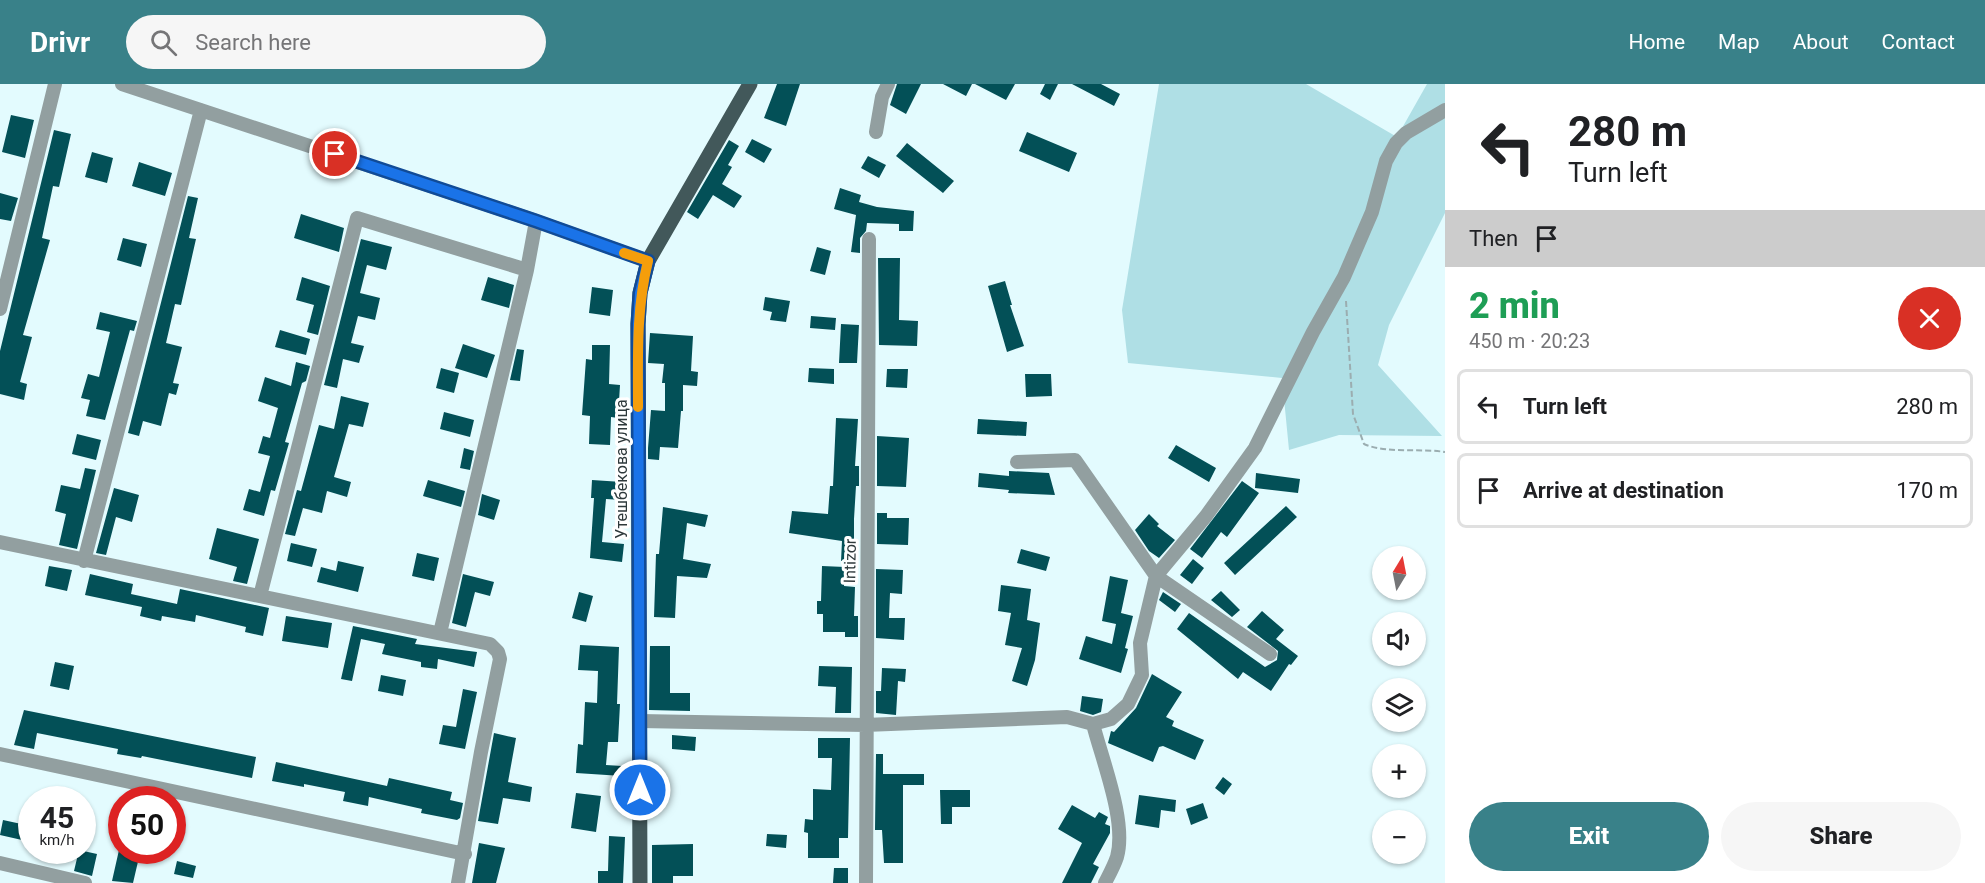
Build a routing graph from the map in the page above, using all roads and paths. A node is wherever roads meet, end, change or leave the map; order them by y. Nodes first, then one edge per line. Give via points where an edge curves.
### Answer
1 (55, 84) edge
2 (122, 84) edge
3 (750, 84) edge
4 (888, 84) edge
5 (201, 110) junction
6 (1445, 110) edge
7 (876, 132) dead end
8 (536, 221) junction
9 (870, 239) dead end
10 (648, 261) junction
11 (527, 270) junction
12 (1346, 300) dead end
13 (0, 309) edge
14 (1445, 452) edge
15 (1017, 462) dead end
16 (0, 542) edge
17 (84, 561) junction
18 (1156, 576) junction
19 (260, 597) junction
20 (440, 633) junction
21 (1270, 654) dead end
22 (640, 720) junction
23 (1093, 724) junction
24 (865, 725) junction
25 (0, 754) edge
26 (465, 854) junction
27 (0, 863) edge
28 (85, 883) edge
29 (458, 883) edge
30 (640, 883) edge
31 (866, 883) edge
32 (1105, 883) edge

1 - 13 street
2 - 5 street
3 - 10 main road, Утешбекова улица
4 - 7 street
5 - 8 street
5 - 17 street
6 - 18 street via 1406,133 1396,144 1386,161 1371,212 1344,277 1255,448
8 - 10 street
8 - 11 street
9 - 24 street, Intizor
10 - 22 main road, Утешбекова улица via 638,324
11 - 19 street via 357,218
11 - 20 street
12 - 14 path via 1353,414 1364,444 1378,450 1419,448
15 - 18 street via 1074,460
16 - 17 street
17 - 19 street
18 - 21 street
18 - 23 street via 1140,643 1142,675 1128,704 1111,719
19 - 20 street
20 - 26 street via 490,644 500,659
22 - 24 street
22 - 30 main road, Утешбекова улица
23 - 24 street via 1067,717
23 - 32 street via 1119,837 1117,857
24 - 31 street, Intizor
25 - 26 street
26 - 29 street
27 - 28 street

